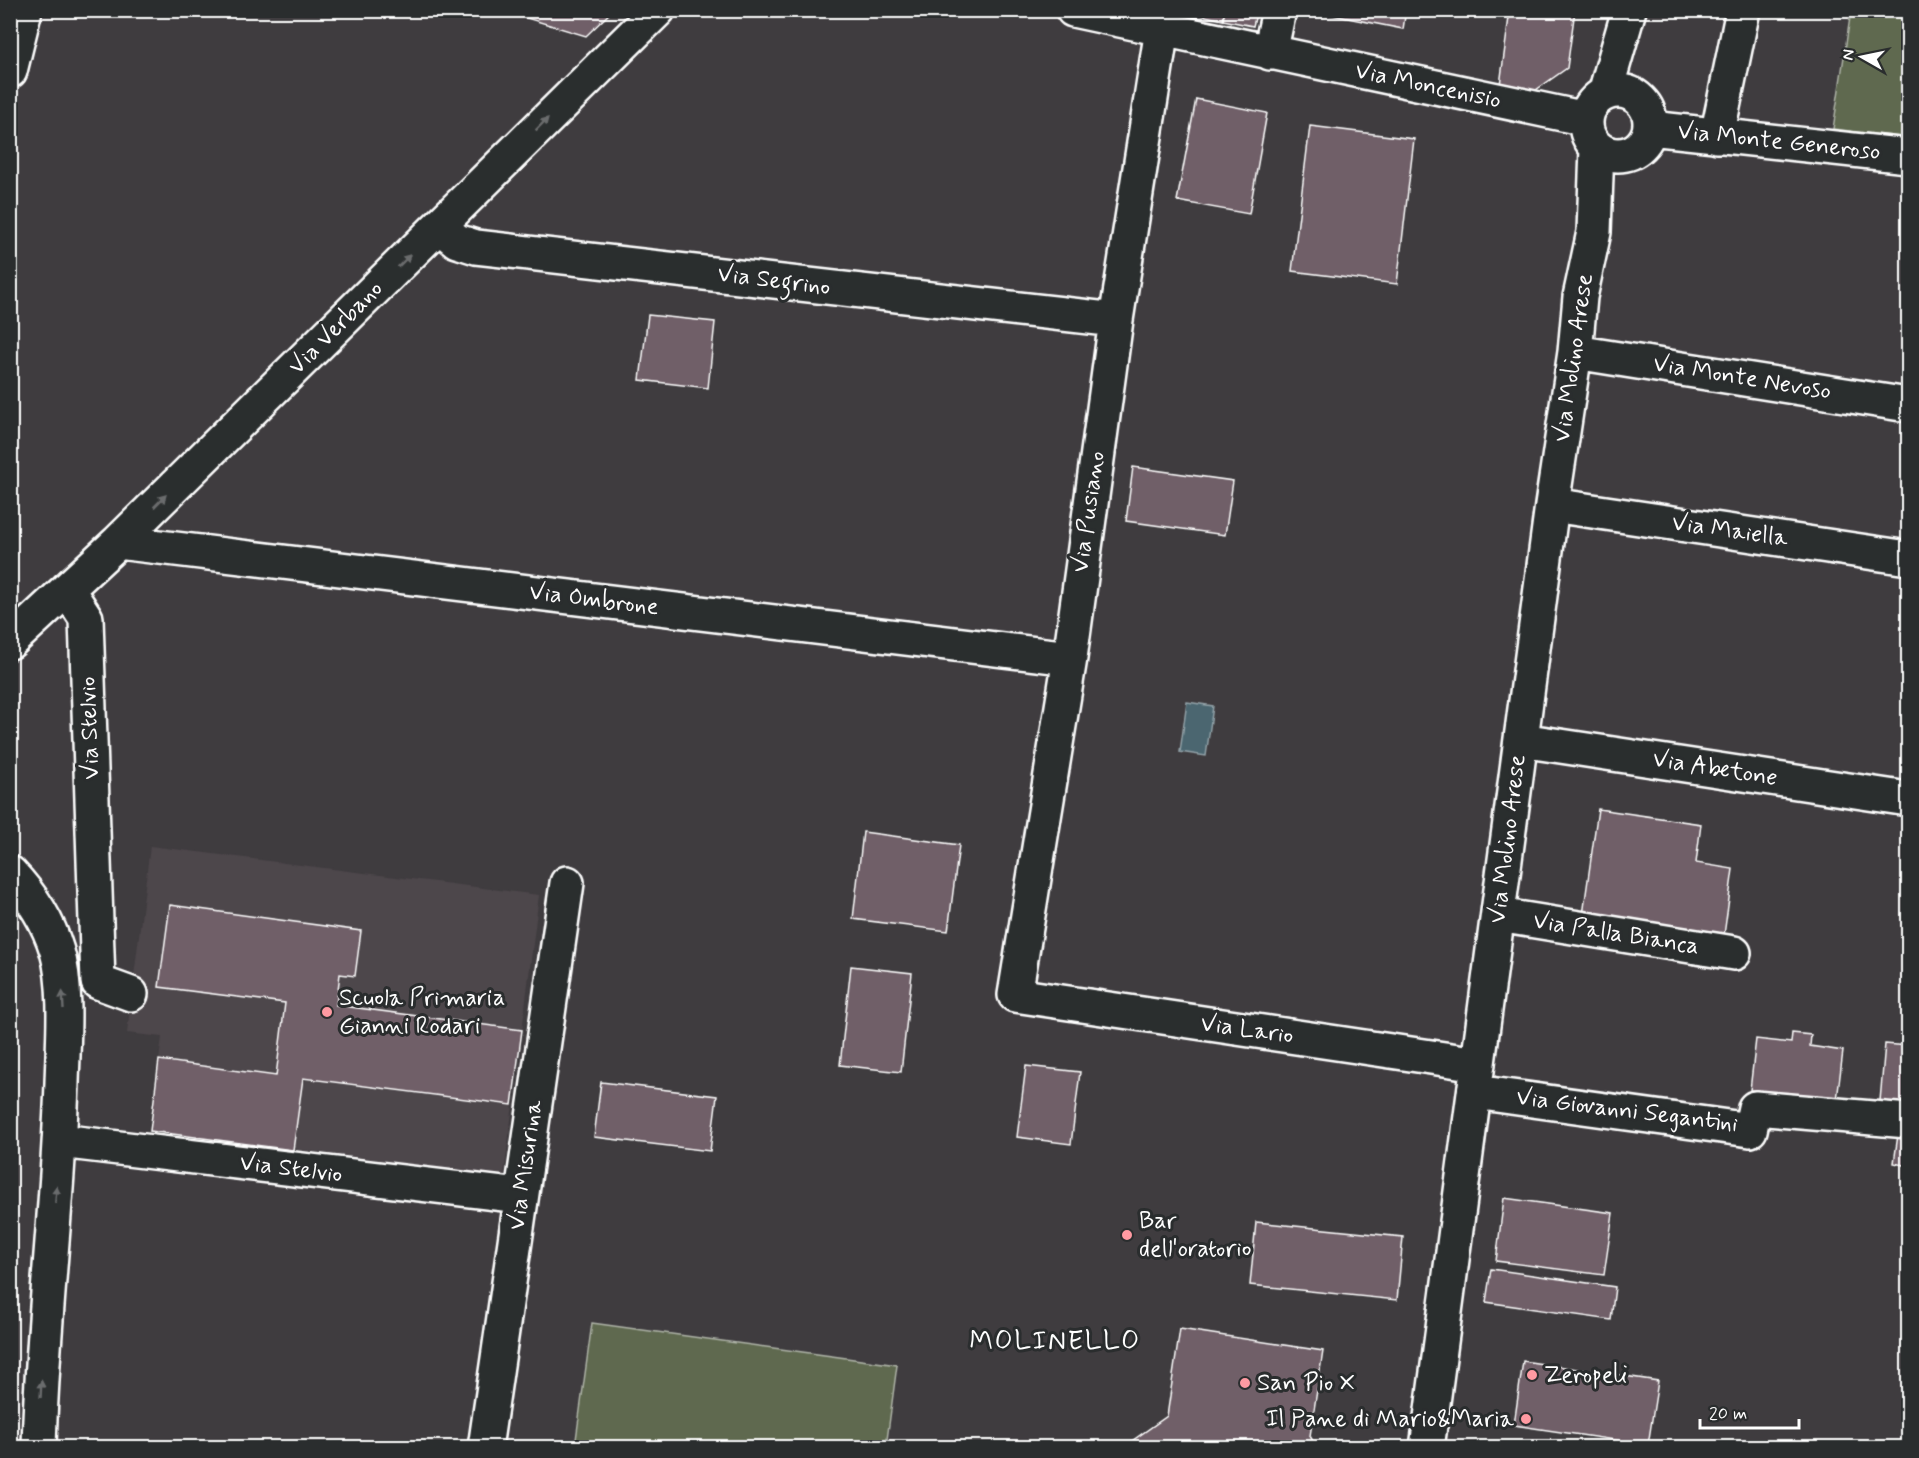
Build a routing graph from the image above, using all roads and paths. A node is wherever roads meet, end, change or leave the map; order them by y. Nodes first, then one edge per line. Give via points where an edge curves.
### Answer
1 (24, 10) edge
2 (658, 10) edge
3 (1073, 10) edge
4 (1279, 10) edge
5 (1630, 10) edge
6 (1743, 10) edge
7 (1157, 22) edge
8 (1270, 53) junction
9 (10, 71) edge
10 (1605, 93) junction
11 (1637, 96) junction
12 (1592, 133) junction
13 (1717, 136) junction
14 (1643, 139) junction
15 (1908, 156) edge
16 (439, 226) junction
17 (1594, 232) junction
18 (1116, 320) junction
19 (1575, 352) junction
20 (1908, 405) edge
21 (1552, 505) junction
22 (118, 542) junction
23 (1908, 558) edge
24 (67, 589) junction
25 (10, 642) edge
26 (1070, 658) junction
27 (1521, 740) junction
28 (1908, 799) edge
29 (10, 873) edge
30 (567, 883) dead end
31 (1498, 915) junction
32 (1734, 953) dead end
33 (131, 994) dead end
34 (1015, 995) joint
35 (1476, 1078) junction
36 (1908, 1121) edge
37 (60, 1141) junction
38 (522, 1196) junction
39 (39, 1448) edge
40 (484, 1448) edge
41 (1427, 1448) edge

1 - 9 street
16 -> 2 street, Via Verbano
3 - 7 street, Via Moncenisio
4 - 8 street
5 - 10 street
5 - 11 street
6 - 13 street
7 - 8 street, Via Moncenisio
7 - 18 street, Via Pusiano
8 - 12 street, Via Moncenisio
10 - 11 street via 1627,91
10 - 12 street via 1589,108
11 - 14 street via 1650,113
12 - 14 street via 1606,153 1616,156 1627,154
12 - 17 street, Via Molino Arese
13 - 14 street, Via Monte Generoso
13 - 15 street, Via Monte Generoso
14 - 17 street, Via Molino Arese
16 - 18 street, Via Segrino via 457,241 476,247
22 -> 16 street, Via Verbano
17 - 19 street, Via Molino Arese via 1580,297
18 - 26 street, Via Pusiano
19 - 20 street, Via Monte Nevoso
19 - 21 street, Via Molino Arese
21 - 23 street, Via Maiella
21 - 27 street, Via Molino Arese
22 - 24 street, Via Verbano
22 - 26 street, Via Ombrone
24 - 25 street, Via Verbano
24 - 33 street, Via Stelvio via 86,618 98,982
26 - 34 street, Via Pusiano
27 - 28 street, Via Abetone
27 - 31 street, Via Molino Arese
37 -> 29 street via 64,1022 58,953 34,901
30 - 38 street, Via Misurina
31 - 32 street, Via Palla Bianca
31 - 35 street, Via Molino Arese
34 - 35 street, Via Lario
35 - 36 street, Via Giovanni Segantini via 1750,1130 1755,1108
35 - 41 street, Via Molino Arese
37 - 38 street, Via Stelvio
39 -> 37 street
38 - 40 street, Via Misurina

